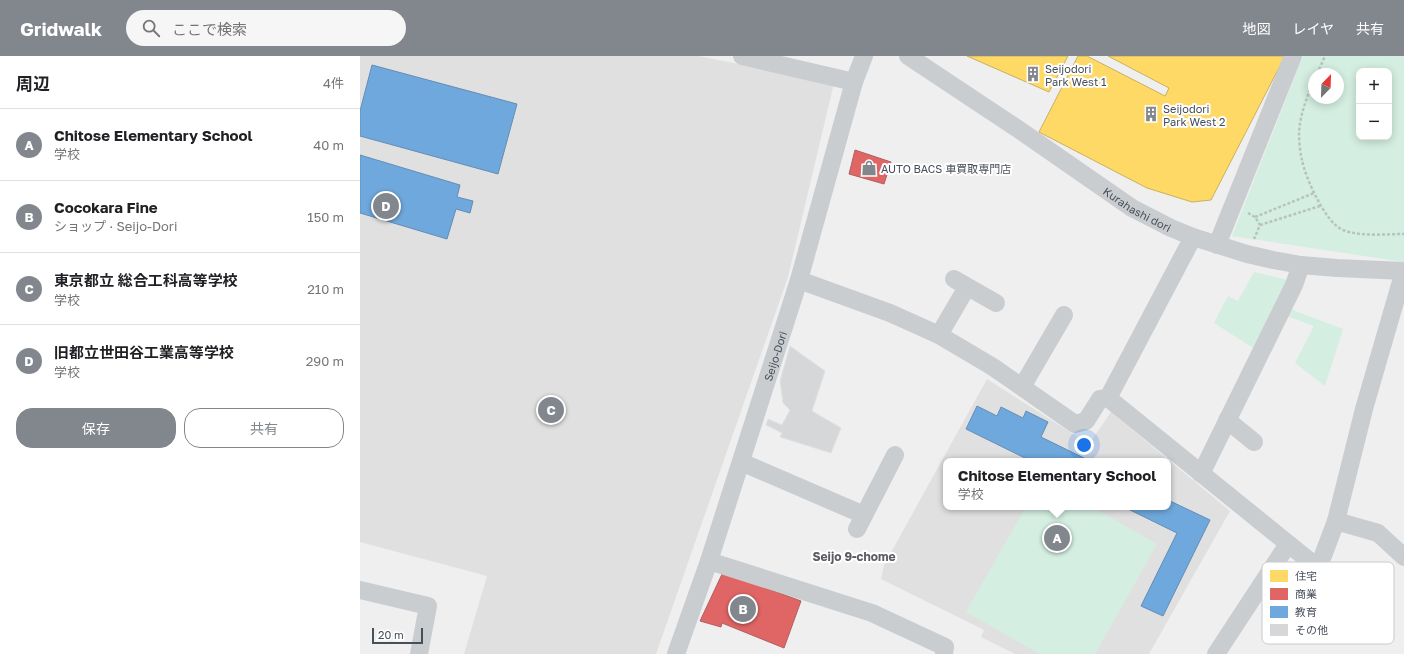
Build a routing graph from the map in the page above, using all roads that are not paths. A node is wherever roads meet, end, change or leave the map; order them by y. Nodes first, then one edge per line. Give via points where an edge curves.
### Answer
1 (742, 56) edge
2 (864, 56) edge
3 (908, 56) edge
4 (1293, 56) edge
5 (854, 82) junction
6 (1193, 237) junction
7 (1217, 245) junction
8 (1302, 265) junction
9 (1404, 271) edge
10 (800, 280) junction
11 (996, 303) dead end
12 (1064, 315) dead end
13 (939, 335) junction
14 (1022, 387) junction
15 (1108, 398) junction
16 (1227, 420) junction
17 (1254, 442) dead end
18 (895, 455) dead end
19 (741, 462) junction
20 (1201, 474) junction
21 (1336, 521) junction
22 (1288, 544) junction
23 (1404, 557) edge
24 (709, 560) junction
25 (1276, 562) edge
26 (1311, 562) edge
27 (1316, 562) edge
28 (1262, 584) edge
29 (360, 590) edge
30 (419, 654) edge
31 (676, 654) edge
32 (944, 654) edge
33 (1216, 654) edge

1 - 5 street
2 - 5 street, Seijo-Dori
3 - 6 street, Kurahashi dori via 1132,208
4 - 7 street
5 - 10 street, Seijo-Dori
6 - 7 street, Kurahashi dori
6 - 15 street
7 - 8 street, Kurahashi dori via 1246,254
8 - 9 street, Kurahashi dori
8 - 16 street
9 - 21 street via 1364,409
10 - 13 street via 890,313
10 - 19 street, Seijo-Dori
11 - 13 street via 961,283
12 - 14 street
13 - 14 street
14 - 15 street via 1075,424 1086,421 1100,399
15 - 20 street
16 - 17 street
16 - 20 street
18 - 19 street via 860,522
19 - 24 street, Seijo-Dori
20 - 22 street
21 - 23 street via 1378,533
21 - 27 street via 1321,561
22 - 25 street
22 - 26 street
24 - 31 street, Seijo-Dori
24 - 32 street via 872,613 945,648
28 - 33 street
29 - 30 street via 428,606

